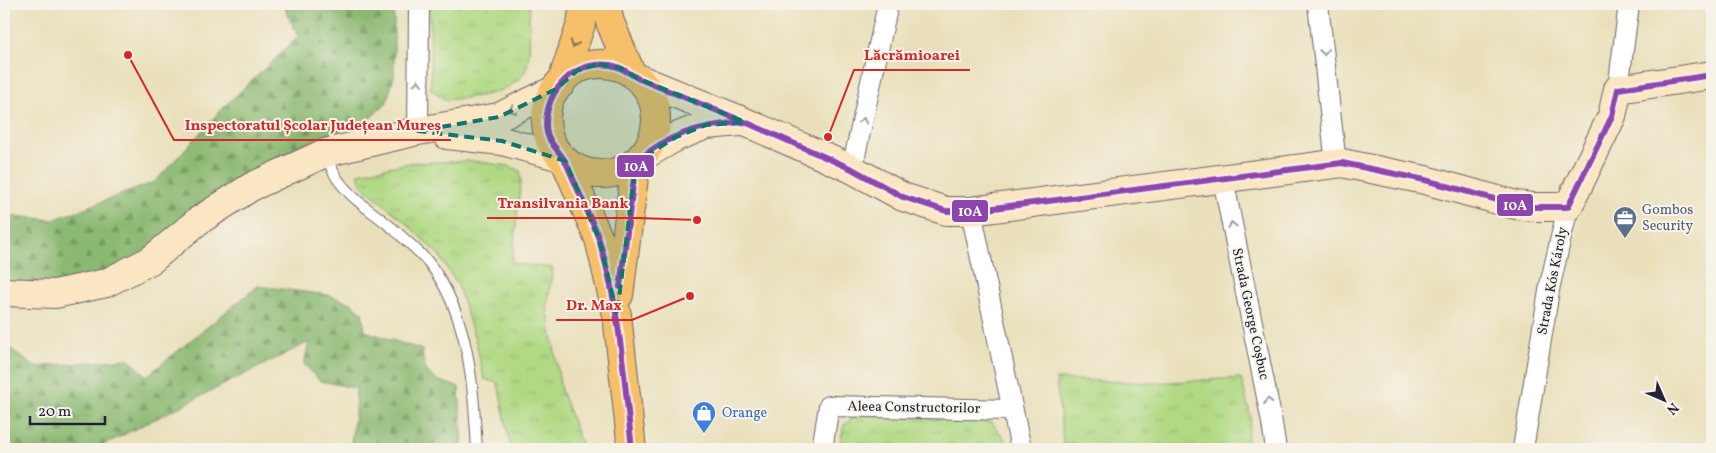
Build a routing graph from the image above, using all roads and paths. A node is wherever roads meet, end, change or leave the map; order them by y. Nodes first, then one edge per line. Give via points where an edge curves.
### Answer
1 (419, 4) edge
2 (584, 4) edge
3 (606, 4) edge
4 (888, 4) edge
5 (1318, 4) edge
6 (1629, 4) edge
7 (1712, 75) edge
8 (634, 76) junction
9 (558, 87) junction
10 (1618, 89) junction
11 (745, 122) junction
12 (418, 131) junction
13 (325, 153) junction
14 (563, 159) junction
15 (639, 159) junction
16 (1336, 164) junction
17 (852, 169) junction
18 (1222, 179) junction
19 (1568, 207) junction
20 (971, 211) junction
21 (4, 292) edge
22 (617, 315) junction
23 (1013, 410) junction
24 (477, 449) edge
25 (632, 449) edge
26 (822, 449) edge
27 (1022, 449) edge
28 (1276, 449) edge
29 (1523, 449) edge

12 -> 1 street
2 -> 9 main road via 581,24
3 - 8 main road via 610,22
17 -> 4 street
5 -> 16 street
6 - 10 street, Strada Kós Károly
7 - 10 street
8 - 9 main road via 610,65 588,66 568,76
8 - 11 street
8 - 15 main road via 647,89 656,116 651,144
9 -> 12 street via 498,117
9 - 14 main road via 550,100 546,124 551,142
10 - 19 street, Strada Kós Károly via 1612,116
11 - 15 street via 706,125 676,137
11 - 17 street
12 - 13 street
12 - 14 street via 502,141
13 - 21 street via 251,187 198,221 151,260 106,282 55,294
13 - 24 lane via 338,181 429,263 448,293 467,347
14 - 15 main road via 578,170 600,174 623,170
14 - 22 main road via 599,239
15 - 22 main road
16 - 18 street
16 - 19 street via 1342,162 1426,180 1516,205
17 - 20 street via 902,197 946,211
18 - 20 street
28 -> 18 street, Strada George Coșbuc
19 - 29 street, Strada Kós Károly via 1550,285
20 - 23 street
22 - 25 main road
23 - 26 street, Aleea Constructorilor via 829,406
23 - 27 street

